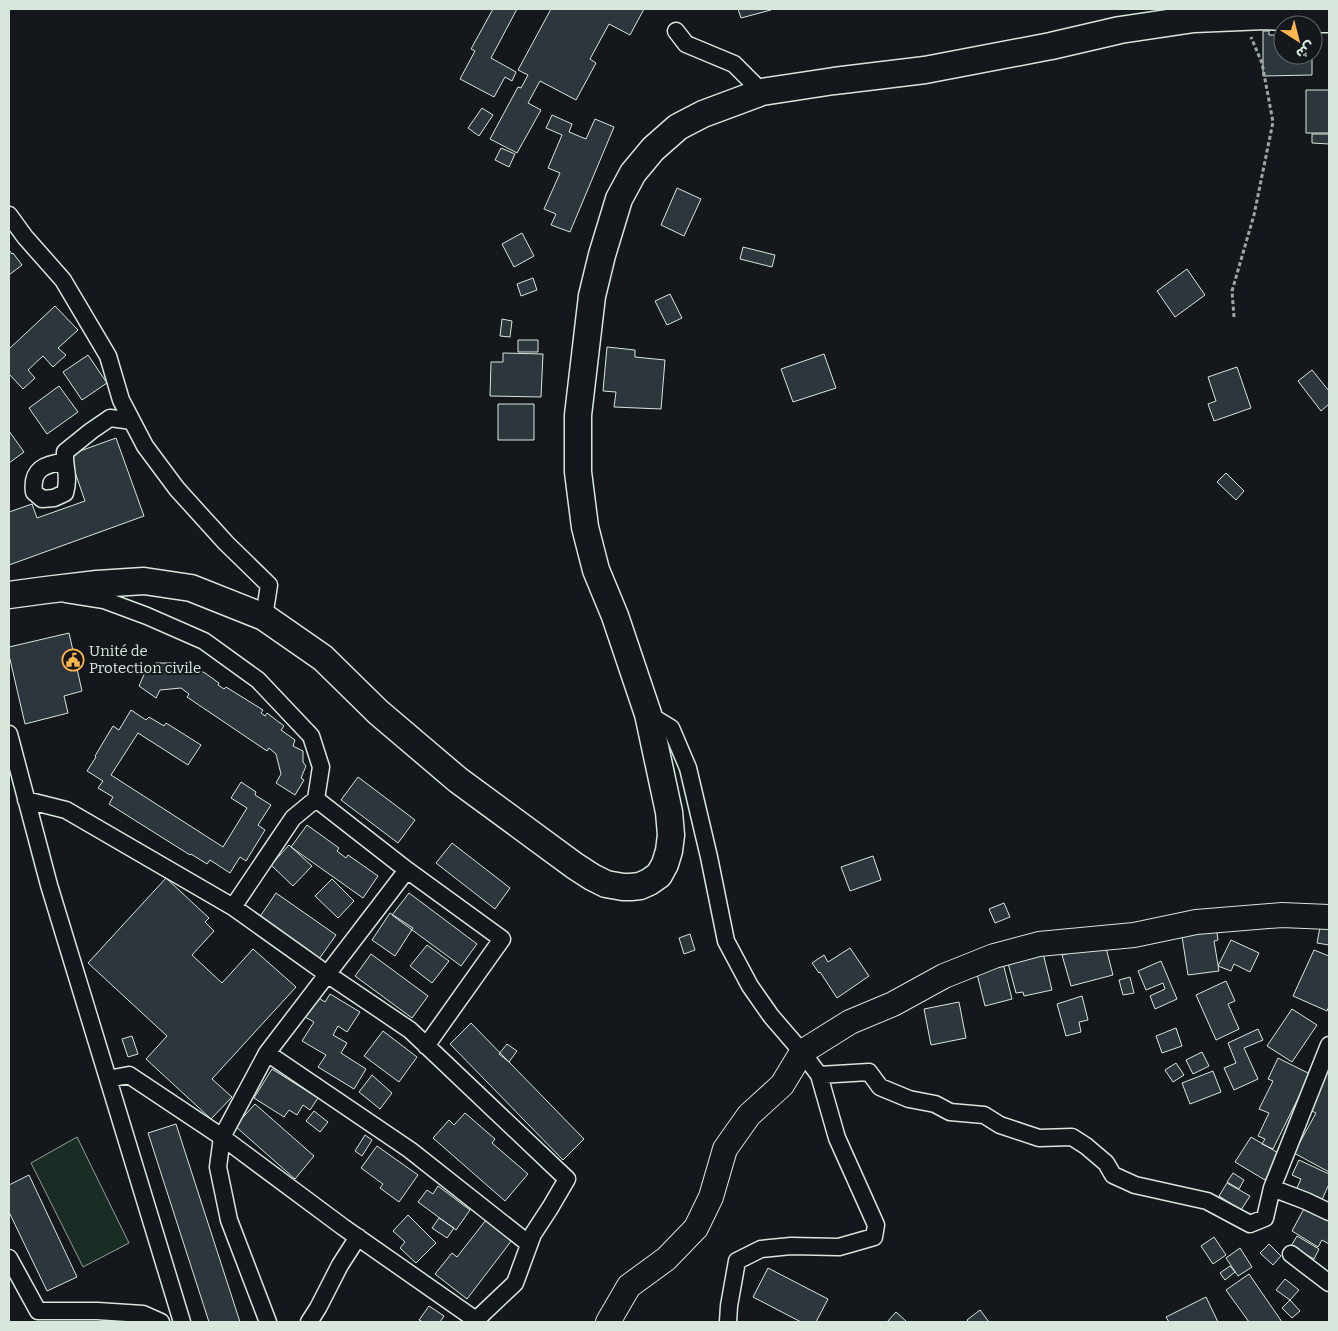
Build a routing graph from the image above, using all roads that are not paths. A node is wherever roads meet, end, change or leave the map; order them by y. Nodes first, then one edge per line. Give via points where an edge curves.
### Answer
1 (1329, 19) edge
2 (676, 31) dead end
3 (762, 92) junction
4 (9, 215) edge
5 (132, 421) junction
6 (64, 462) dead end
7 (46, 590) junction
8 (9, 596) edge
9 (264, 617) junction
10 (648, 714) junction
11 (9, 734) edge
12 (316, 799) junction
13 (26, 800) junction
14 (407, 870) junction
15 (233, 907) junction
16 (1329, 917) edge
17 (327, 974) junction
18 (1329, 1045) edge
19 (426, 1046) junction
20 (802, 1052) junction
21 (267, 1053) junction
22 (819, 1075) junction
23 (108, 1079) junction
24 (222, 1137) junction
25 (1272, 1188) junction
26 (1329, 1212) edge
27 (358, 1237) junction
28 (530, 1244) junction
29 (1291, 1254) dead end
30 (9, 1258) edge
31 (1329, 1283) edge
32 (161, 1322) edge
33 (182, 1322) edge
34 (268, 1322) edge
35 (309, 1322) edge
36 (608, 1322) edge
37 (728, 1322) edge

1 - 3 main road via 1265,16 1194,19 1120,30 925,70
2 - 3 street via 686,44 734,64
3 - 10 main road via 678,127 653,149 619,199 592,296 578,415 578,472 585,527 596,570
4 - 5 street via 63,280 108,356
5 - 6 street via 110,418 65,452
5 - 9 street via 145,446 176,489 269,585
7 - 8 main road
7 - 9 main road via 144,581 191,588
7 - 12 street via 104,600 147,616 204,641 258,680 311,736 321,767
9 - 10 main road via 323,658 378,712 473,792 574,866 606,884 631,888 649,882 665,864 669,851 672,836 669,812
10 - 20 street via 671,728 688,768 726,941 750,986
11 - 13 street
12 - 14 street
12 - 15 street via 293,818
13 - 15 street via 66,810
13 - 23 street
14 - 17 street
14 - 19 street via 502,939
15 - 17 street
16 - 20 street via 1282,915 1196,922 1134,935 1039,944 994,956 944,976 893,1004 850,1022
17 - 19 street via 410,1030
17 - 21 street
18 - 25 street
19 - 28 street via 567,1179
20 - 22 street
20 - 36 street via 782,1085 749,1116 725,1149 711,1197 696,1228 666,1259 630,1286
21 - 24 street
21 - 28 street via 410,1150
22 - 25 street via 869,1072 880,1087 909,1099 935,1104 950,1112 984,1115 1000,1125 1039,1138 1072,1137 1106,1163 1114,1175 1135,1186 1207,1200 1250,1224 1265,1218
22 - 37 street via 837,1138 876,1225 874,1237 839,1247 761,1249 737,1261
23 - 24 street via 129,1074
23 - 33 street
24 - 27 street
24 - 34 street via 218,1167 230,1220
25 - 26 street
27 - 28 street via 476,1320 515,1283
27 - 35 street
29 - 31 street
30 - 32 street via 38,1311 143,1314

